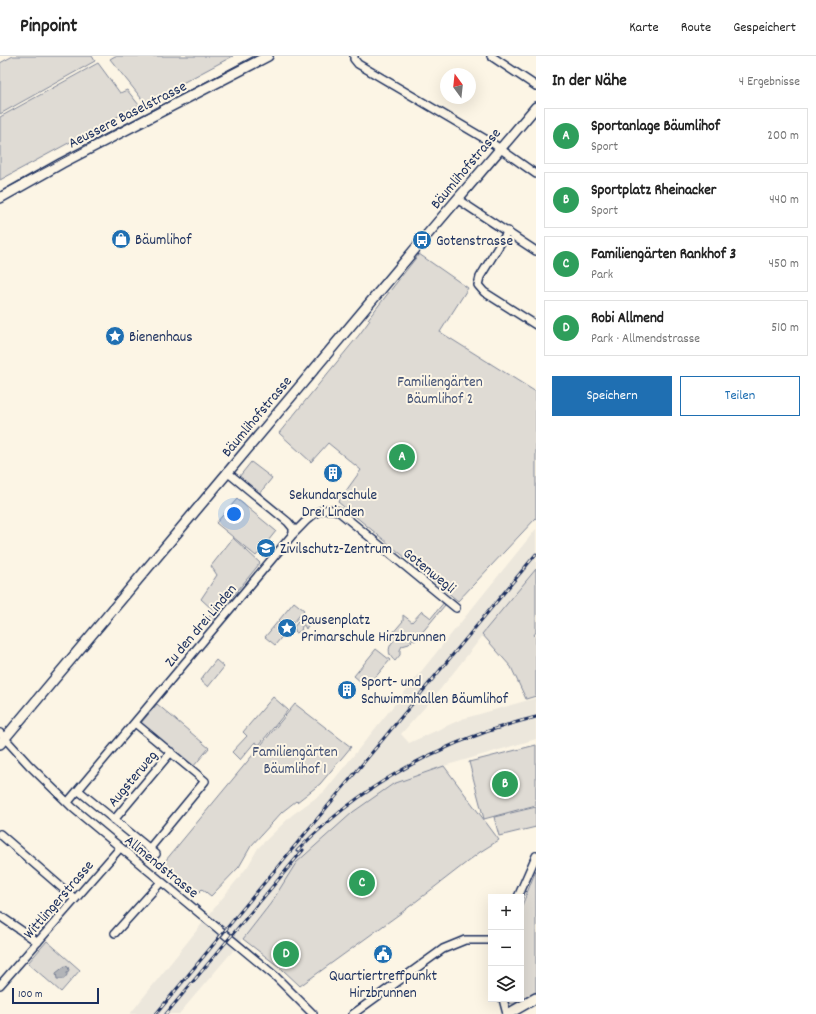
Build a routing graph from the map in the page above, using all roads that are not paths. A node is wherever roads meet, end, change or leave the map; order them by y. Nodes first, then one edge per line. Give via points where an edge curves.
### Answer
1 (268, 56) edge
2 (354, 56) edge
3 (491, 56) edge
4 (536, 86) edge
5 (536, 107) edge
6 (500, 148) junction
7 (536, 174) edge
8 (0, 198) edge
9 (457, 199) junction
10 (508, 231) junction
11 (536, 251) edge
12 (536, 325) edge
13 (227, 472) junction
14 (293, 534) junction
15 (456, 608) dead end
16 (135, 723) junction
17 (2, 739) edge
18 (171, 752) junction
19 (79, 791) junction
20 (68, 802) junction
21 (114, 820) junction
22 (0, 834) edge
23 (120, 848) junction
24 (150, 849) junction
25 (156, 854) dead end
26 (536, 856) edge
27 (161, 882) junction
28 (519, 894) edge
29 (75, 899) junction
30 (0, 916) edge
31 (115, 933) dead end
32 (488, 940) edge
33 (38, 942) junction
34 (0, 985) edge
35 (536, 998) edge
36 (504, 1002) edge
37 (313, 1014) edge
38 (353, 1014) edge
39 (507, 1014) edge

1 - 8 main road, Aeussere Baselstrasse
2 - 6 street via 358,64
3 - 4 street
5 - 6 main road, Bäumlihofstrasse
6 - 7 street
6 - 9 main road, Bäumlihofstrasse
9 - 10 street
9 - 13 main road, Bäumlihofstrasse
10 - 11 street
10 - 12 street via 480,277 478,285 484,292
13 - 14 street via 288,522
13 - 17 main road, Bäumlihofstrasse
14 - 15 street, Gotenwegli via 317,511 338,511
14 - 16 street, Zu den drei Linden
16 - 18 street
16 - 19 street, Zu den drei Linden
17 - 20 street, Allmendstrasse
18 - 21 street, Augsterweg
18 - 24 street via 205,781
19 - 20 street, Zu den drei Linden
19 - 21 street, Allmendstrasse
20 - 23 street, Allmendstrasse
21 - 24 street, Allmendstrasse
22 - 29 street
23 - 27 street, Allmendstrasse
23 - 29 street, Wittlingerstrasse
24 - 25 street, Allmendstrasse
26 - 28 street
27 - 31 street
27 - 37 street, Allmendstrasse via 275,976
29 - 33 street, Wittlingerstrasse
30 - 33 street
32 - 38 street via 465,940 443,949
33 - 34 street, Wittlingerstrasse
35 - 39 main road
36 - 39 street

